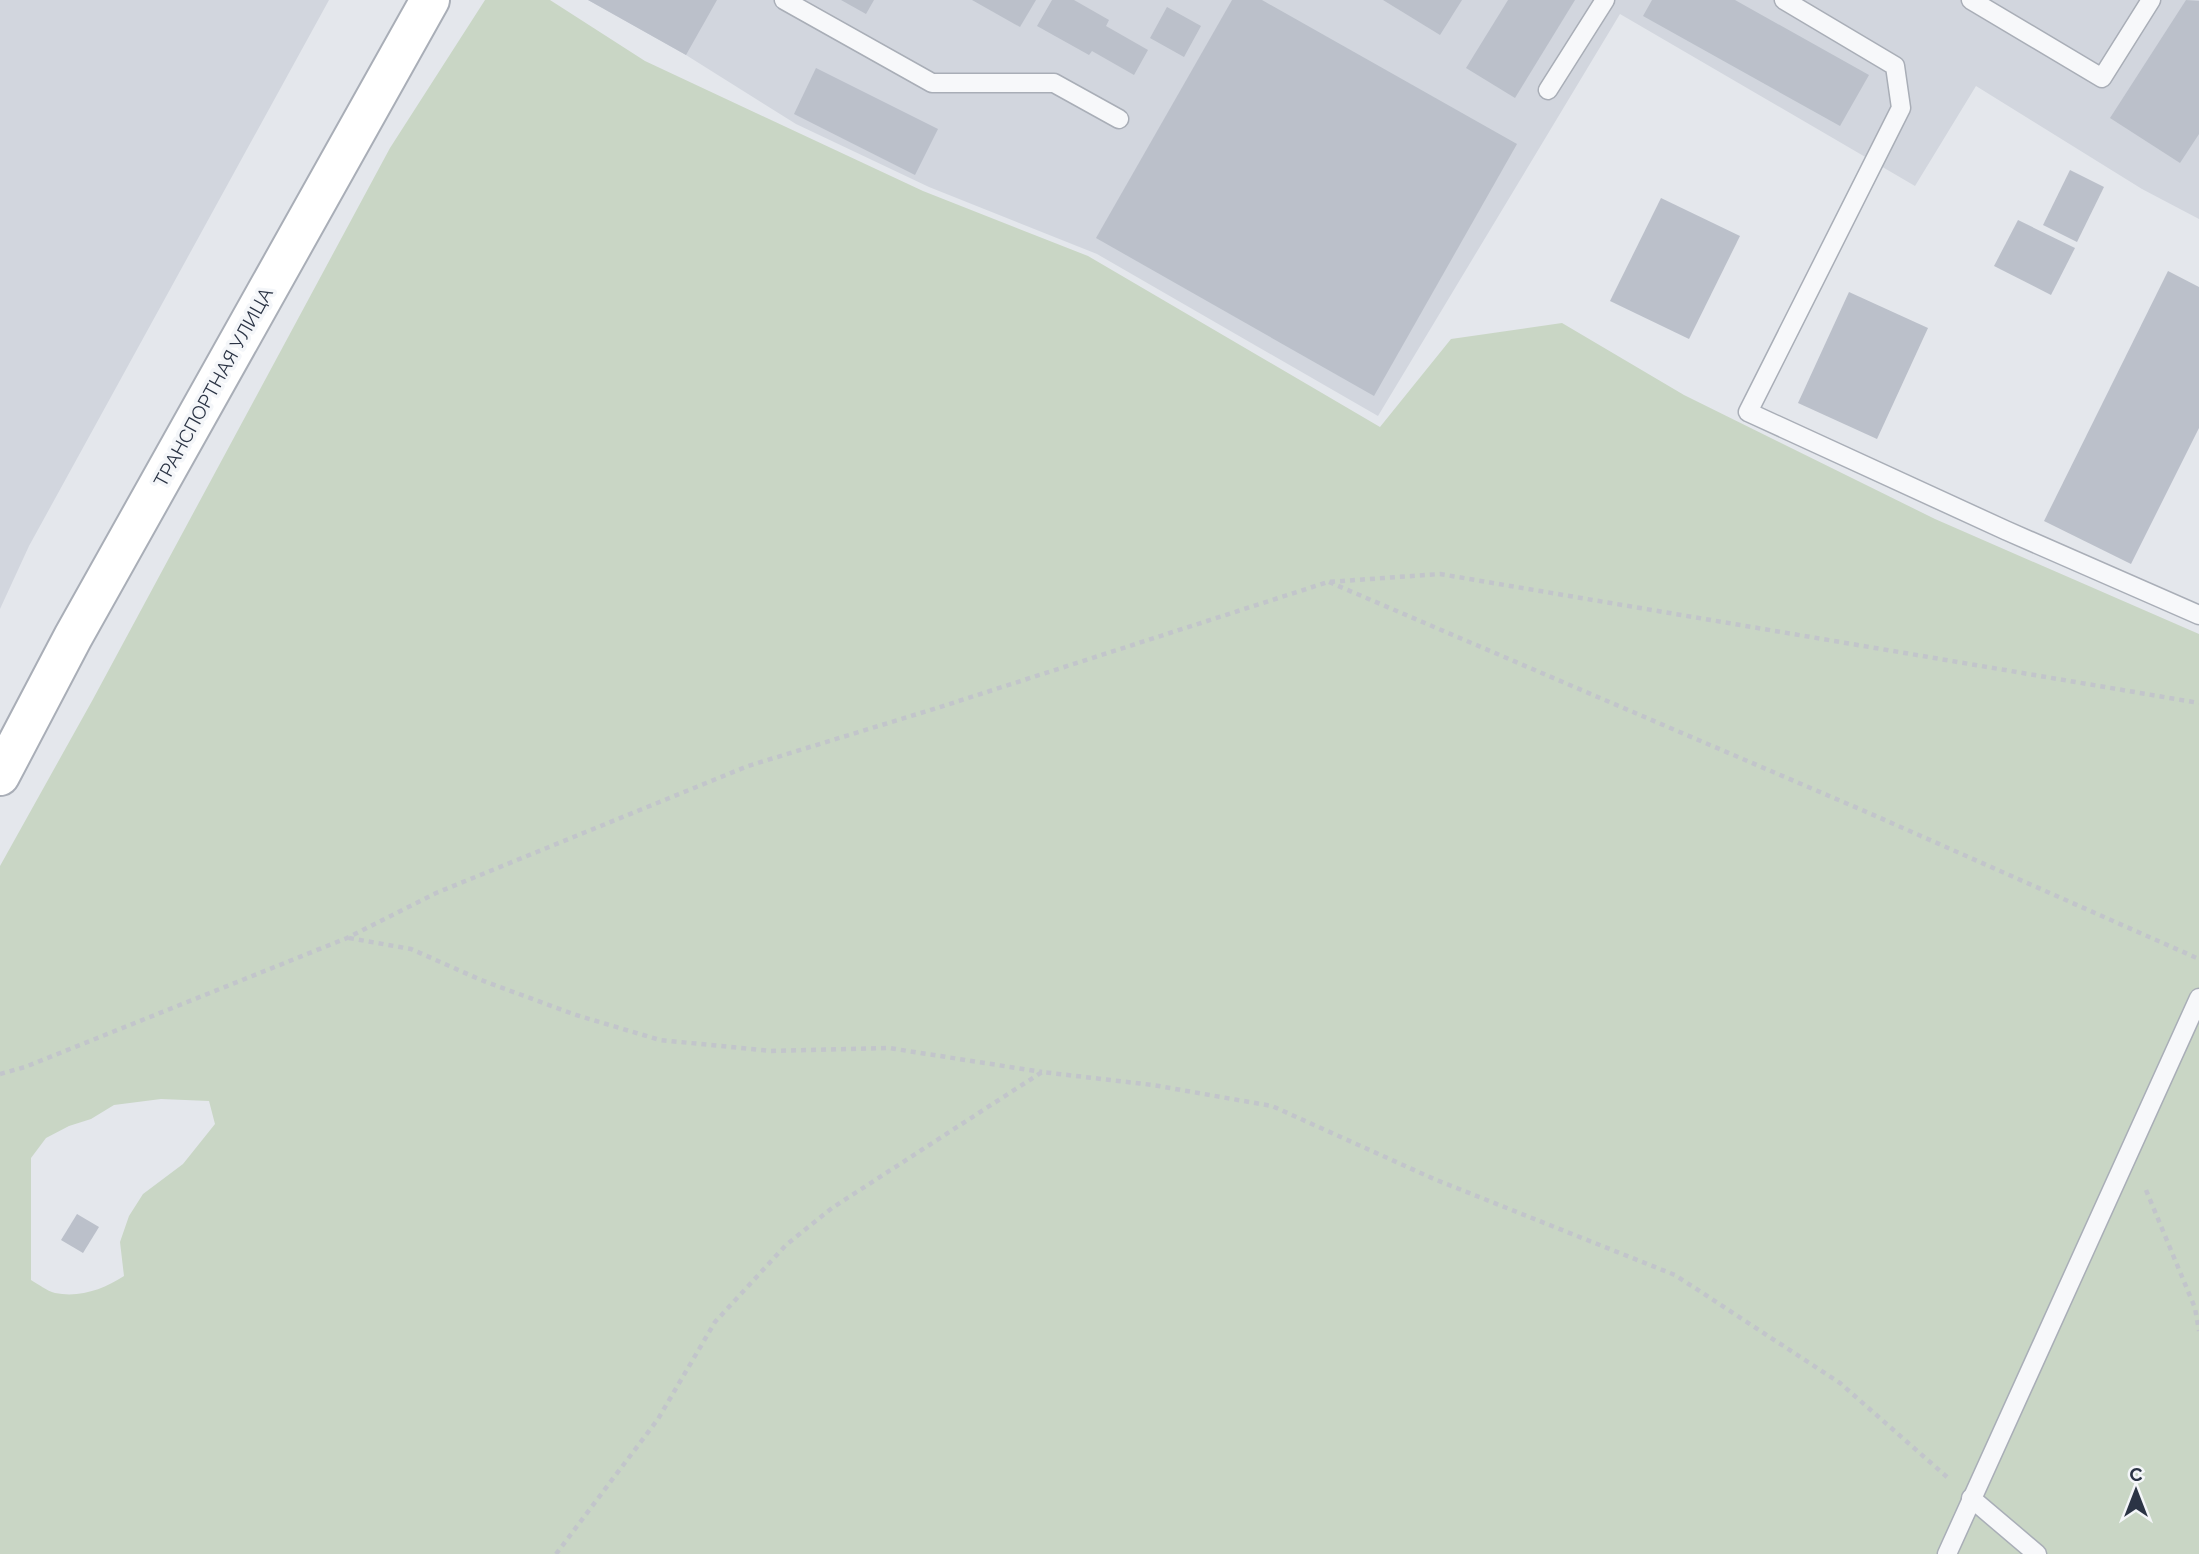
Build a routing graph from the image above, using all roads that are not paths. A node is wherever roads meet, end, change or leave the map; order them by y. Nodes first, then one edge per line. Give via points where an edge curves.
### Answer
1 (430, 0) edge
2 (784, 0) edge
3 (1605, 0) edge
4 (1784, 0) edge
5 (1971, 0) edge
6 (2151, 0) edge
7 (1548, 90) dead end
8 (1119, 119) dead end
9 (2199, 615) edge
10 (0, 776) edge
11 (2199, 998) edge
12 (1971, 1499) junction
13 (1947, 1554) edge
14 (2037, 1554) edge

1 - 10 street, ТРАНСПОРТНАЯ УЛИЦА via 73,637
2 - 8 lane via 932,83 1055,83
3 - 7 lane
4 - 9 lane via 1895,66 1901,108 1748,412
5 - 6 lane via 2102,78
11 - 12 lane
12 - 13 lane
12 - 14 lane

